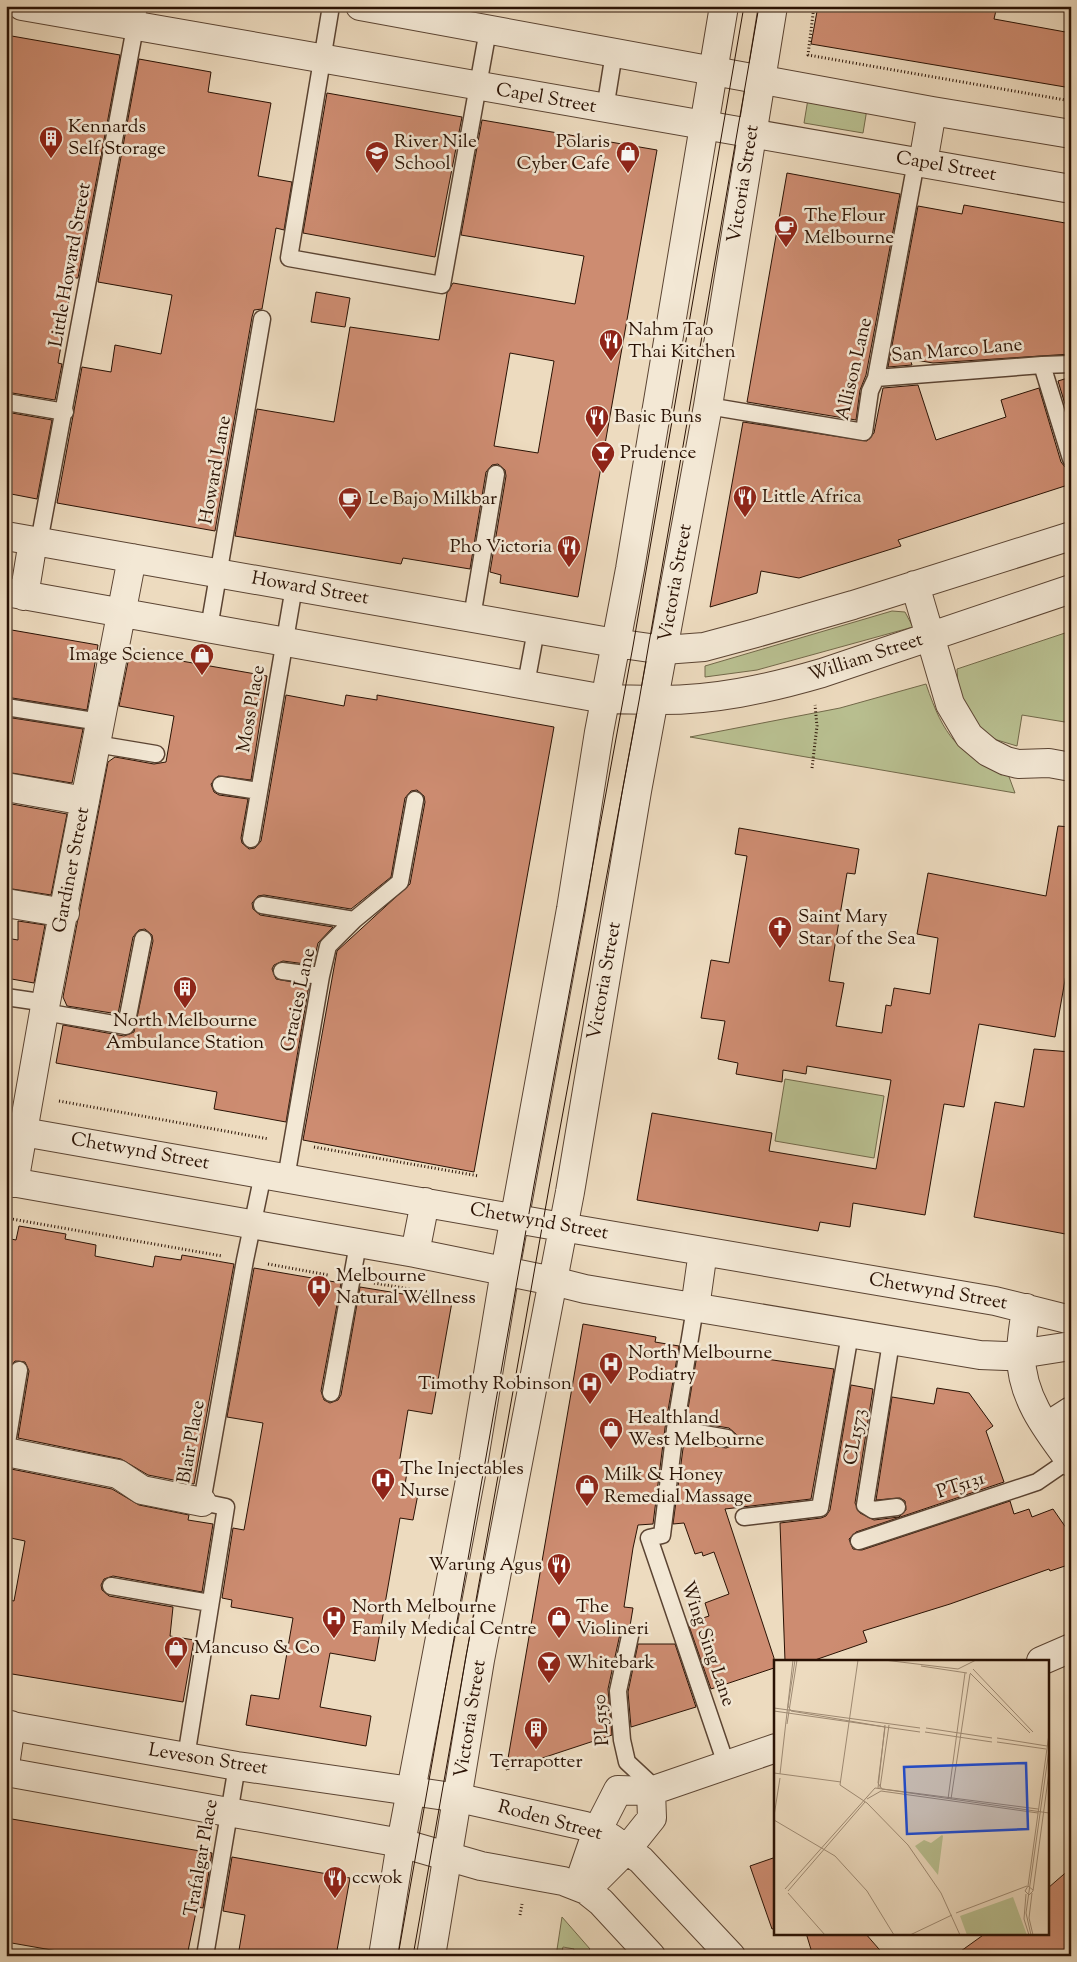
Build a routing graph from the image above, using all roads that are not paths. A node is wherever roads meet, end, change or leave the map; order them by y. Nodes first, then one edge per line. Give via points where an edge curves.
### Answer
1 (22, 6) edge
2 (330, 6) edge
3 (360, 6) edge
4 (724, 6) edge
5 (773, 6) edge
6 (454, 15) edge
7 (137, 16) edge
8 (488, 30) junction
9 (614, 53) junction
10 (320, 59) junction
11 (714, 72) junction
12 (763, 80) junction
13 (478, 86) junction
14 (604, 109) junction
15 (932, 111) junction
16 (705, 126) junction
17 (752, 134) junction
18 (1071, 134) edge
19 (920, 163) junction
20 (1071, 189) edge
21 (262, 319) dead end
22 (1071, 364) edge
23 (1042, 365) junction
24 (876, 378) junction
25 (6, 402) edge
26 (708, 406) junction
27 (65, 412) junction
28 (1071, 459) edge
29 (496, 474) dead end
30 (6, 536) edge
31 (1071, 536) edge
32 (36, 541) junction
33 (132, 558) junction
34 (218, 573) junction
35 (914, 585) junction
36 (294, 586) junction
37 (1071, 589) edge
38 (15, 594) edge
39 (121, 613) junction
40 (472, 618) junction
41 (209, 628) junction
42 (536, 630) junction
43 (930, 637) junction
44 (284, 642) junction
45 (614, 643) junction
46 (664, 650) junction
47 (526, 684) junction
48 (605, 698) junction
49 (654, 700) junction
50 (6, 707) edge
51 (98, 733) junction
52 (156, 754) dead end
53 (1071, 766) edge
54 (221, 785) dead end
55 (6, 787) edge
56 (259, 791) junction
57 (415, 800) dead end
58 (85, 801) junction
59 (251, 839) dead end
60 (6, 903) edge
61 (262, 905) dead end
62 (65, 913) junction
63 (354, 920) junction
64 (143, 939) dead end
65 (282, 971) dead end
66 (321, 976) junction
67 (6, 997) edge
68 (45, 1008) junction
69 (15, 1130) edge
70 (275, 1176) junction
71 (10, 1182) edge
72 (425, 1202) junction
73 (515, 1218) junction
74 (254, 1225) junction
75 (562, 1227) junction
76 (358, 1244) junction
77 (704, 1251) junction
78 (415, 1253) junction
79 (505, 1271) junction
80 (553, 1280) junction
81 (695, 1308) junction
82 (1026, 1308) junction
83 (1071, 1320) edge
84 (850, 1334) junction
85 (891, 1342) junction
86 (1071, 1346) edge
87 (1021, 1354) junction
88 (19, 1370) dead end
89 (331, 1393) dead end
90 (1071, 1410) edge
91 (1046, 1427) junction
92 (674, 1429) junction
93 (727, 1438) dead end
94 (6, 1448) edge
95 (6, 1452) edge
96 (1070, 1461) edge
97 (202, 1502) junction
98 (897, 1507) dead end
99 (744, 1517) dead end
100 (859, 1541) dead end
101 (111, 1586) dead end
102 (210, 1603) junction
103 (630, 1636) dead end
104 (1071, 1648) edge
105 (1071, 1654) edge
106 (1044, 1660) edge
107 (1046, 1660) edge
108 (9, 1725) edge
109 (774, 1749) edge
110 (186, 1757) junction
111 (6, 1759) edge
112 (726, 1764) junction
113 (237, 1766) junction
114 (6, 1772) edge
115 (410, 1790) junction
116 (653, 1790) junction
117 (458, 1798) junction
118 (230, 1812) junction
119 (597, 1831) junction
120 (401, 1842) junction
121 (628, 1848) junction
122 (448, 1856) junction
123 (582, 1888) junction
124 (205, 1956) edge
125 (382, 1956) edge
126 (431, 1956) edge
127 (651, 1956) edge
128 (731, 1956) edge

1 - 7 street, Capel Street
2 - 10 lane
3 - 6 street
4 - 11 street
5 - 12 street, Victoria Street
6 - 8 street
7 - 10 street, Capel Street
7 - 27 lane, Little Howard Street
8 - 9 street
8 - 13 lane
9 - 11 street
9 - 14 lane
10 - 13 street, Capel Street
10 - 13 lane via 289,258 442,285
11 - 12 street
11 - 16 street
12 - 15 street
12 - 17 street, Victoria Street
13 - 14 street, Capel Street
14 - 16 street, Capel Street
15 - 18 street
15 - 19 street
16 - 17 street, Capel Street
16 - 45 street via 630,569
17 - 19 street, Capel Street
17 - 26 street, Victoria Street
19 - 20 street, Capel Street
19 - 24 lane, Allison Lane
21 - 34 lane, Howard Lane
22 - 23 lane, San Marco Lane
23 - 24 lane, San Marco Lane
23 - 28 lane, San Marco Lane
24 - 26 lane, Allison Lane via 870,391 864,432
25 - 27 lane
26 - 46 street, Victoria Street
27 - 32 lane, Little Howard Street
29 - 40 lane
30 - 32 street, Howard Street
31 - 35 street
32 - 33 street, Howard Street
32 - 38 street
33 - 34 street, Howard Street
33 - 39 street, Gardiner Street
34 - 36 street, Howard Street
34 - 41 lane, Howard Lane
35 - 43 street
35 - 46 street via 704,647
36 - 40 street, Howard Street
36 - 44 lane, Moss Place
37 - 43 street, William Street
38 - 39 street
39 - 41 street
39 - 51 street, Gardiner Street
40 - 42 street, Howard Street
41 - 44 street
42 - 45 street, Howard Street
42 - 47 lane
43 - 49 street, William Street via 782,684 692,700
43 - 53 street via 950,704 962,726 978,744 1012,762
44 - 47 street
44 - 56 lane, Moss Place
45 - 46 street, Howard Street
45 - 48 street
46 - 49 street, Victoria Street
47 - 48 street
48 - 49 street, William Street
48 - 73 street via 571,910
49 - 75 street, Victoria Street
50 - 51 lane
51 - 52 lane
51 - 58 street, Gardiner Street
54 - 56 lane
55 - 58 street
56 - 59 lane, Moss Place
57 - 63 lane, Gracies Lane via 400,882
58 - 62 street, Gardiner Street
60 - 62 street
61 - 63 lane
62 - 68 street, Gardiner Street
63 - 66 lane, Gracies Lane via 328,946
64 - 68 lane via 126,1026
65 - 66 lane
66 - 70 lane, Gracies Lane via 293,1143
67 - 68 lane
68 - 69 street, Gardiner Street via 30,1096
69 - 70 street, Chetwynd Street
69 - 71 street, Gardiner Street
70 - 72 street, Chetwynd Street
70 - 74 lane, Blair Place
71 - 74 street
72 - 73 street, Chetwynd Street
72 - 78 street
73 - 75 street, Chetwynd Street
73 - 79 street
74 - 76 street
74 - 97 lane, Blair Place
75 - 77 street, Chetwynd Street
75 - 80 street, Victoria Street
76 - 78 street
76 - 89 lane
77 - 81 street
77 - 82 street, Chetwynd Street
78 - 79 street
79 - 80 street
79 - 115 street via 474,1459
80 - 81 street via 584,1289
80 - 117 street, Victoria Street via 480,1660
81 - 84 street
81 - 92 lane
82 - 83 street, Chetwynd Street
82 - 87 street
84 - 85 street
84 - 99 lane via 820,1508
85 - 87 street via 980,1355
85 - 98 lane, CL1573 via 865,1505 873,1510
86 - 87 street
87 - 91 street via 1027,1392
88 - 94 lane
90 - 91 street
91 - 96 street
92 - 93 lane
92 - 112 lane, Wing Sing Lane via 662,1535 650,1538
95 - 97 street via 118,1474 142,1490
96 - 100 lane, PT5131 via 1037,1482
97 - 102 lane, Blair Place via 226,1507
101 - 102 lane
102 - 110 lane, Blair Place
103 - 116 lane, PL5150 via 618,1691 622,1740 627,1762
104 - 106 street
105 - 107 street
108 - 110 street, Leveson Street
108 - 111 street
109 - 112 street
110 - 113 street, Leveson Street
112 - 116 street
113 - 115 street, Leveson Street
113 - 118 lane, Trafalgar Place
114 - 118 street
115 - 117 street, Roden Street
115 - 120 street
116 - 119 street via 618,1790
116 - 121 street via 652,1818
117 - 119 street, Roden Street
117 - 122 street, Victoria Street
118 - 120 street
118 - 124 lane, Trafalgar Place
119 - 121 street, Roden Street
119 - 123 street
120 - 122 street
120 - 125 street
121 - 123 street
121 - 128 street, Roden Street
122 - 123 street
122 - 126 street, Victoria Street
123 - 127 street via 607,1908

